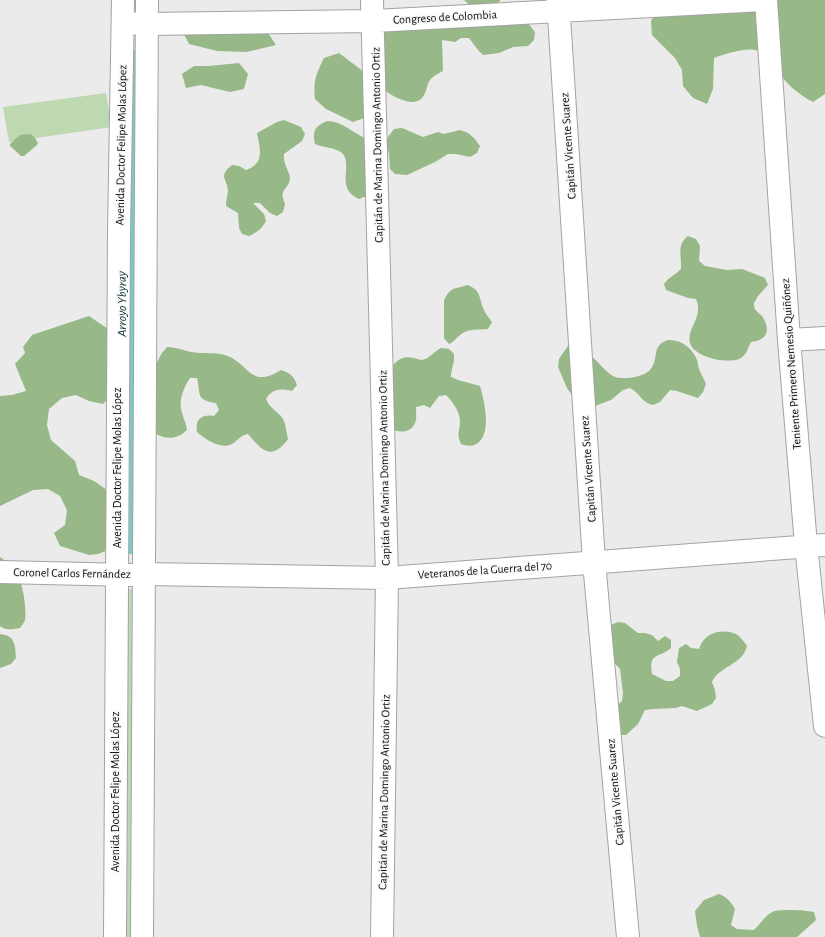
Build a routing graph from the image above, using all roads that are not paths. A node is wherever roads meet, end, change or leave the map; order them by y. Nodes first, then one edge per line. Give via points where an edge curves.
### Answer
1 (123, 0) edge
2 (147, 0) edge
3 (766, 0) edge
4 (559, 6) edge
5 (373, 10) edge
6 (123, 23) junction
7 (148, 24) junction
8 (825, 338) edge
9 (789, 340) junction
10 (815, 545) edge
11 (594, 562) junction
12 (0, 572) edge
13 (143, 574) junction
14 (116, 575) junction
15 (387, 578) junction
16 (825, 726) edge
17 (115, 937) edge
18 (142, 937) edge
19 (382, 937) edge
20 (628, 937) edge

1 - 6 street, Avenida Doctor Felipe Molas López
2 - 7 street, Avenida Doctor Felipe Molas López
3 - 4 street, Congreso de Colombia
3 - 9 street, Teniente Primero Nemesio Quiñónez
4 - 5 street, Congreso de Colombia
4 - 11 street, Capitán Vicente Suarez
5 - 7 street, Congreso de Colombia
5 - 15 street, Capitán de Marina Domingo Antonio Ortiz
6 - 7 street, Congreso de Colombia
6 - 14 street, Avenida Doctor Felipe Molas López
7 - 13 street, Avenida Doctor Felipe Molas López
8 - 9 street
9 - 10 street, Teniente Primero Nemesio Quiñónez
10 - 11 street, Veteranos de la Guerra del 70
10 - 16 street, Teniente Primero Nemesio Quiñónez
11 - 15 street, Veteranos de la Guerra del 70
11 - 20 street, Capitán Vicente Suarez
12 - 14 street, Coronel Carlos Fernández
13 - 14 street, Coronel Carlos Fernández
13 - 15 street, Veteranos de la Guerra del 70
13 - 18 street, Avenida Doctor Felipe Molas López
14 - 17 street, Avenida Doctor Felipe Molas López
15 - 19 street, Capitán de Marina Domingo Antonio Ortiz

